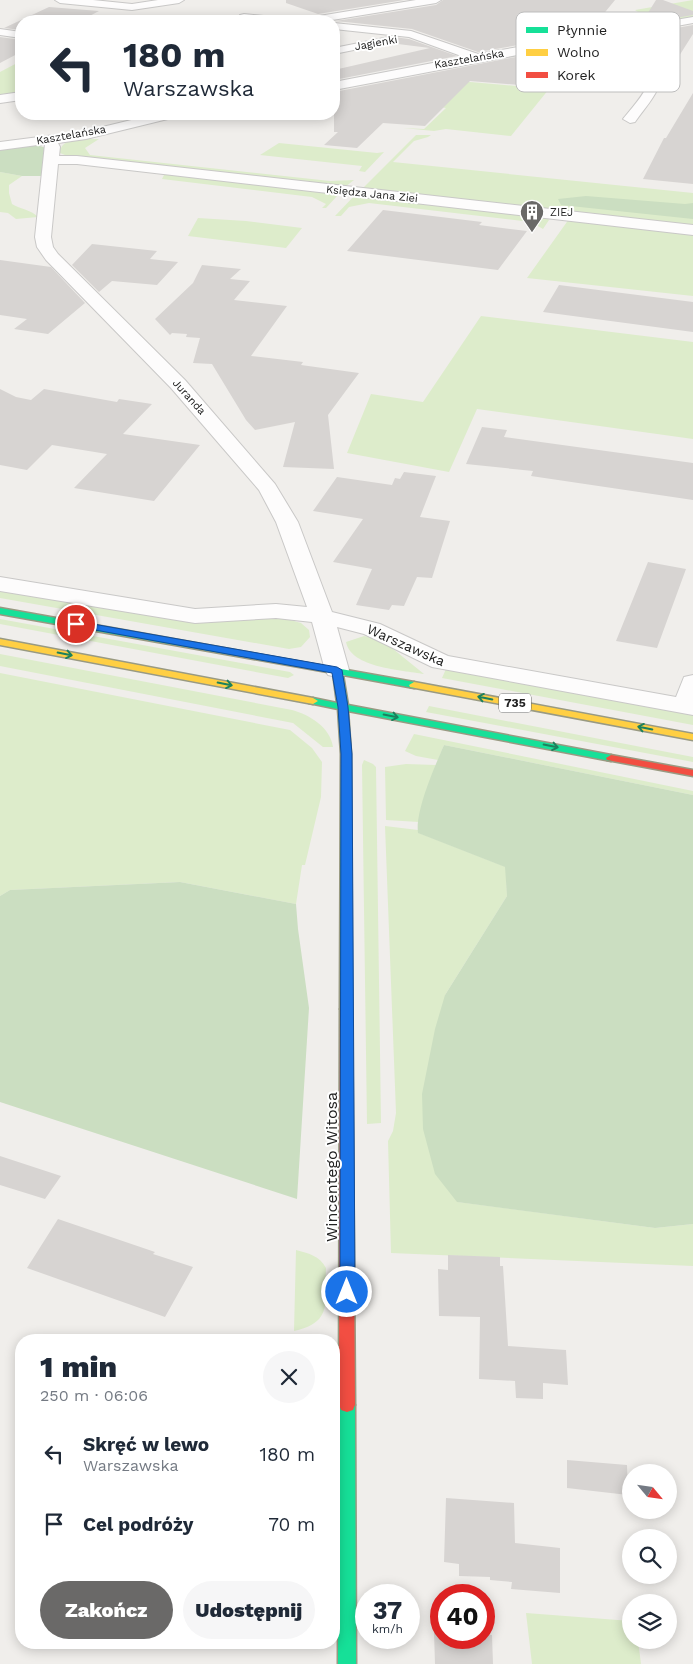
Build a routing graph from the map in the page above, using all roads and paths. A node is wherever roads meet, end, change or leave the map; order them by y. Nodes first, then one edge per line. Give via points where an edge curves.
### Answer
1 (60, 0) edge
2 (179, 0) edge
3 (436, 0) edge
4 (340, 16) edge
5 (693, 20) edge
6 (680, 22) edge
7 (340, 27) edge
8 (0, 32) edge
9 (15, 34) edge
10 (418, 35) junction
11 (340, 49) edge
12 (516, 51) edge
13 (478, 58) junction
14 (340, 85) edge
15 (648, 92) edge
16 (15, 97) edge
17 (0, 99) edge
18 (630, 119) dead end
19 (147, 120) edge
20 (50, 140) junction
21 (0, 146) edge
22 (52, 160) junction
23 (693, 230) edge
24 (0, 584) edge
25 (0, 611) edge
26 (322, 616) junction
27 (0, 642) edge
28 (337, 670) junction
29 (693, 682) edge
30 (343, 707) junction
31 (690, 707) edge
32 (693, 737) edge
33 (693, 772) edge
34 (347, 1664) edge

1 - 2 street via 132,7
3 - 4 street
5 - 6 street, Kasztelańska
7 - 10 street
8 - 9 street
10 - 11 street, Jagienki
10 - 13 street
12 - 13 street, Kasztelańska
13 - 14 street, Kasztelańska
15 - 18 street
16 - 17 street
19 - 20 street, Kasztelańska
20 - 21 street, Kasztelańska
20 - 22 street, Juranda
22 - 23 street, Księdza Jana Ziei via 77,160
22 - 26 street, Juranda via 43,224 45,247 178,384 268,488 287,522
24 - 26 street, Warszawska via 195,616 276,611
25 - 28 main road, Warszawska / 735
26 - 28 street, Juranda
26 - 31 street, Warszawska via 372,629 441,662
27 -> 30 main road
28 - 30 main road, Wincentego Witosa
32 -> 28 main road, Warszawska / 735
29 - 31 street
30 -> 33 main road
30 - 34 main road, Wincentego Witosa via 346,754

